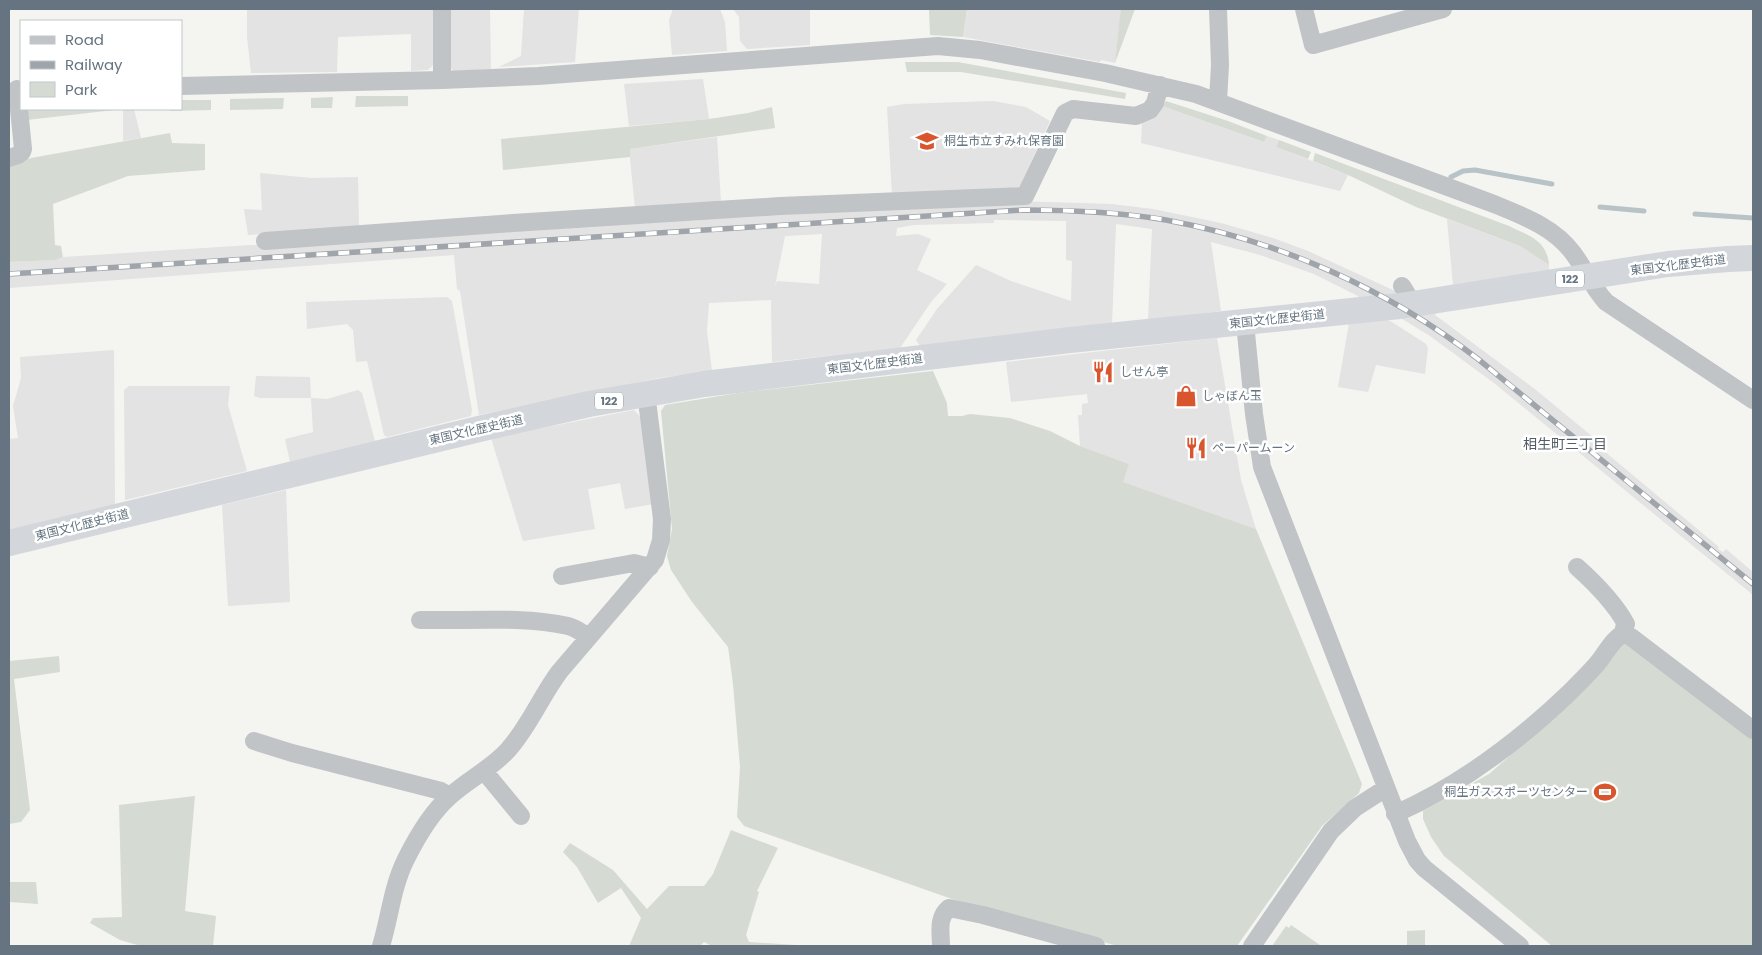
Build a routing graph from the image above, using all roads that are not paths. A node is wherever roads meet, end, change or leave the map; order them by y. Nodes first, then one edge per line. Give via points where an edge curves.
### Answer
1 (442, 9) edge
2 (1218, 9) edge
3 (1304, 9) edge
4 (1443, 9) edge
5 (442, 80) junction
6 (1160, 85) junction
7 (182, 86) edge
8 (16, 89) edge
9 (1218, 101) junction
10 (9, 158) edge
11 (265, 241) dead end
12 (1753, 258) edge
13 (1587, 277) junction
14 (1245, 323) junction
15 (646, 393) junction
16 (1753, 400) edge
17 (9, 543) edge
18 (650, 567) junction
19 (1577, 567) dead end
20 (562, 576) dead end
21 (420, 620) dead end
22 (1624, 633) junction
23 (589, 637) junction
24 (1753, 730) edge
25 (254, 741) dead end
26 (484, 771) junction
27 (1386, 788) junction
28 (450, 796) junction
29 (1395, 814) junction
30 (521, 816) dead end
31 (381, 946) edge
32 (941, 946) edge
33 (1096, 946) edge
34 (1252, 946) edge
35 (1520, 946) edge

1 - 5 street
2 - 9 street
3 - 4 street via 1313,45
5 - 6 street via 938,46 980,50
5 - 7 street
6 - 9 street
6 - 11 street via 1150,110 1136,116 1068,110 1060,120 1025,196 780,206
8 - 10 street via 23,149
9 - 13 street via 1522,215 1562,240
12 - 13 highway, 東国文化歴史街道 / 122 via 1668,264
13 - 14 highway, 東国文化歴史街道 / 122 via 1406,295
13 - 16 street via 1606,302
14 - 15 highway, 東国文化歴史街道 / 122 via 1070,340
14 - 27 street via 1262,467
15 - 17 highway, 東国文化歴史街道 / 122 via 479,428
15 - 18 street via 662,529 659,551
18 - 20 street via 634,563
18 - 23 street
19 - 22 street via 1622,616 1626,624
21 - 23 street via 534,621 569,626
22 - 24 street
22 - 29 street via 1574,689 1505,749 1420,803
23 - 26 street via 549,686 507,752
25 - 28 street
26 - 28 street
26 - 30 street
27 - 29 street
27 - 34 street via 1355,808 1331,831
28 - 31 street via 430,818 405,860 395,885
29 - 35 street via 1411,850 1424,868
32 - 33 street via 940,920 949,908

